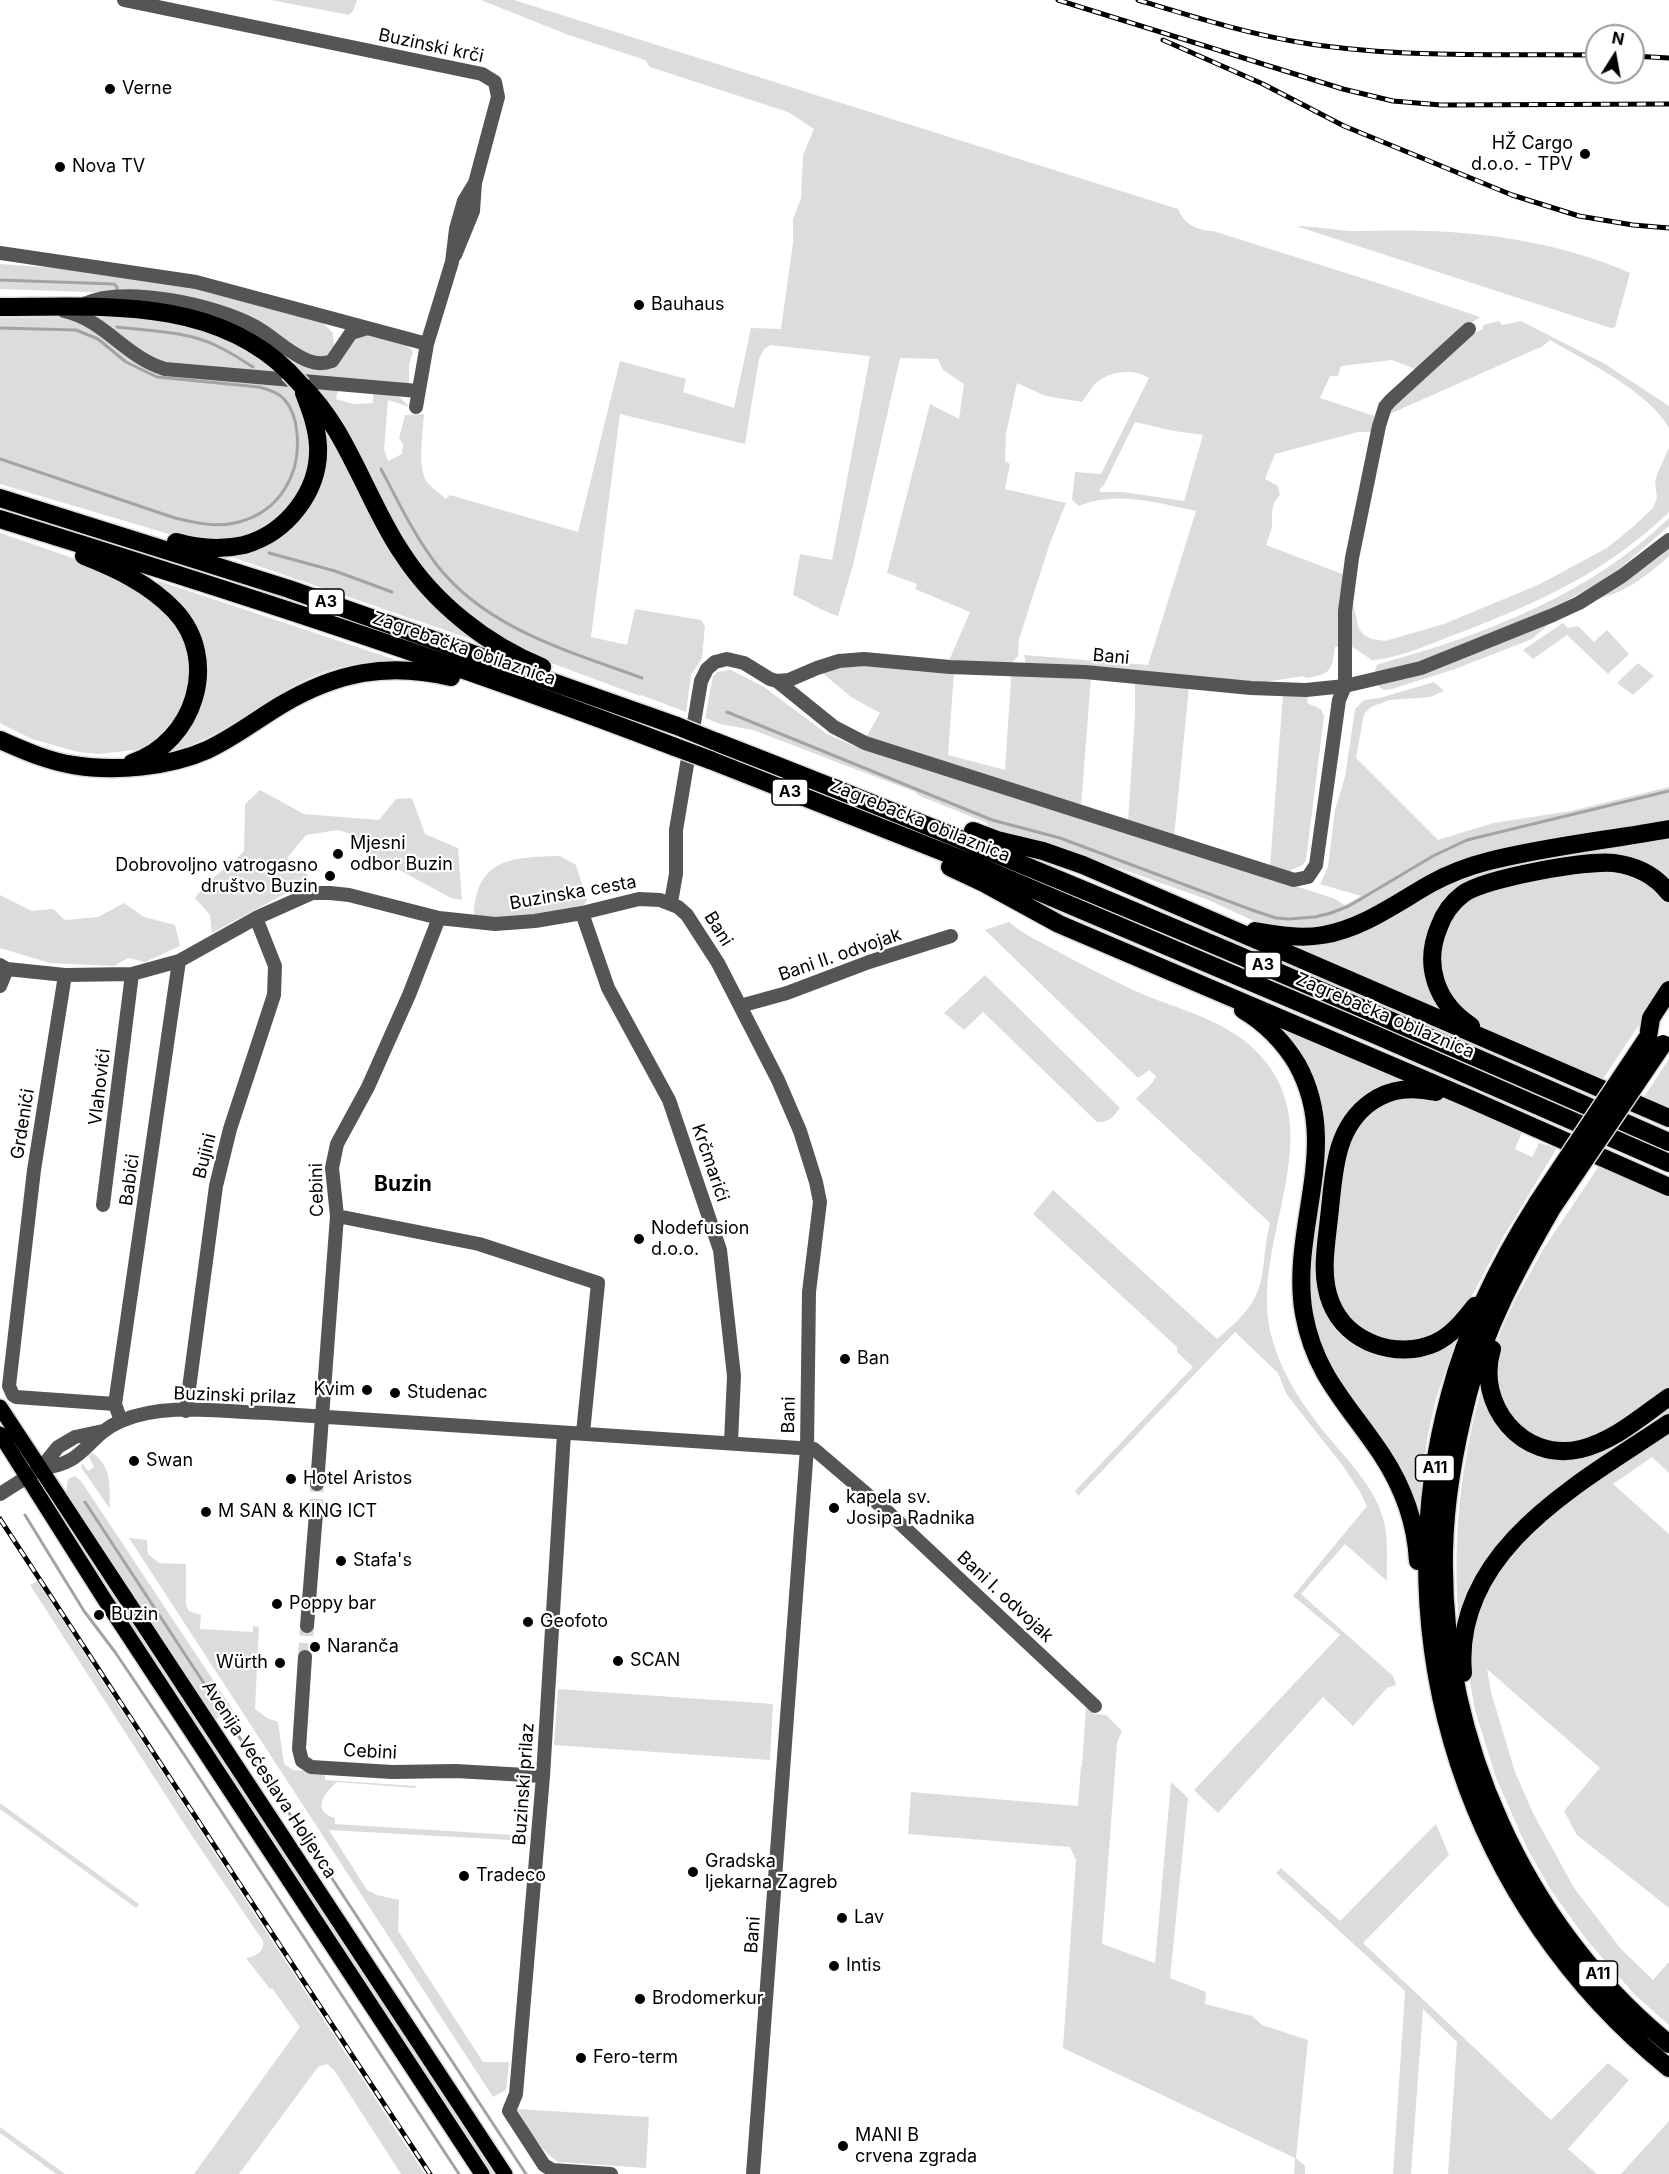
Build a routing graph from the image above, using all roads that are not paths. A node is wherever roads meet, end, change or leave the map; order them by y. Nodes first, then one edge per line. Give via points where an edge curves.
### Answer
1 (124, 0) edge
2 (0, 253) edge
3 (79, 306) junction
4 (0, 307) edge
5 (45, 307) junction
6 (326, 317) junction
7 (367, 328) junction
8 (1469, 329) dead end
9 (427, 344) junction
10 (342, 347) junction
11 (302, 386) junction
12 (418, 391) junction
13 (416, 407) dead end
14 (0, 498) edge
15 (32, 507) junction
16 (0, 519) edge
17 (1669, 540) edge
18 (777, 681) junction
19 (1346, 686) junction
20 (618, 705) junction
21 (567, 707) junction
22 (0, 740) edge
23 (122, 767) junction
24 (855, 795) junction
25 (871, 823) junction
26 (1669, 829) edge
27 (1669, 893) edge
28 (670, 902) junction
29 (582, 913) junction
30 (1196, 913) junction
31 (256, 918) junction
32 (439, 918) junction
33 (951, 936) dead end
34 (179, 961) junction
35 (1157, 965) junction
36 (4, 967) edge
37 (132, 974) junction
38 (65, 975) junction
39 (0, 986) edge
40 (1669, 990) edge
41 (1669, 1005) edge
42 (740, 1006) junction
43 (1662, 1039) edge
44 (1527, 1057) junction
45 (1470, 1099) junction
46 (1669, 1118) edge
47 (1669, 1142) edge
48 (1669, 1163) edge
49 (1669, 1187) edge
50 (102, 1205) dead end
51 (337, 1216) junction
52 (1500, 1285) junction
53 (1669, 1397) edge
54 (116, 1404) junction
55 (0, 1407) edge
56 (186, 1411) junction
57 (323, 1418) junction
58 (121, 1421) junction
59 (1669, 1422) edge
60 (564, 1433) junction
61 (583, 1433) junction
62 (0, 1434) edge
63 (731, 1442) junction
64 (807, 1448) junction
65 (41, 1468) junction
66 (27, 1476) junction
67 (317, 1484) tunnel mouth
68 (0, 1494) edge
69 (316, 1513) tunnel mouth
70 (307, 1626) tunnel mouth
71 (305, 1657) tunnel mouth
72 (1435, 1663) junction
73 (1095, 1706) dead end
74 (1476, 1763) junction
75 (543, 1776) junction
76 (1669, 2044) edge
77 (1669, 2068) edge
78 (482, 2174) edge
79 (505, 2174) edge
80 (611, 2174) edge
81 (753, 2174) edge

1 - 9 street, Buzinski krči via 488,76 497,85 498,96 475,183 464,201 452,262
2 - 6 street via 176,277
3 - 5 highway
3 - 10 street via 111,296 204,307 253,326 300,357 319,364 332,361
3 - 11 highway, bridge via 195,318 247,341 275,359
4 - 5 highway
5 - 12 street via 86,318 140,358 165,369
6 - 7 street
6 - 10 street via 338,332
7 - 9 street
7 - 10 street via 351,333
8 - 19 street via 1390,401 1381,416 1345,611
9 - 12 street, Buzinski krči
11 - 15 highway via 317,434 311,486 293,515 253,542 199,547 57,507
11 - 20 highway via 327,413 402,553 444,603 517,655 589,685
12 - 13 street, Buzinski krči
14 - 15 highway, Zagrebačka obilaznica / A3
15 - 20 highway, Zagrebačka obilaznica / A3 via 289,589
16 - 21 highway, Zagrebačka obilaznica / A3 via 302,614
16 - 23 highway via 20,533 101,562 145,585 175,611 191,637 199,676 188,715 160,747 138,762
17 - 19 street, Bani via 1622,576 1553,615 1420,668
18 - 19 street, Bani via 839,661 864,659 1085,672 1228,686 1306,690
18 - 19 street via 834,727 865,744 1294,880 1308,877 1316,865 1339,699
18 - 28 street via 744,663 727,659 715,662 701,681 676,830 676,880
20 - 24 highway, Zagrebačka obilaznica / A3, bridge
21 - 23 highway via 530,703 433,673 400,669 364,672 311,689 207,750 165,763
21 - 25 highway, Zagrebačka obilaznica / A3, bridge
22 - 23 highway via 72,765
24 - 30 highway via 892,800 997,840 1056,855
24 - 47 highway, Zagrebačka obilaznica / A3 via 1212,943
25 - 35 highway via 898,846 984,883 1059,924
25 - 48 highway, Zagrebačka obilaznica / A3
26 - 30 highway via 1489,861 1432,883 1374,918 1324,935 1305,937 1255,931
27 - 44 highway via 1646,873 1604,862 1483,884 1452,903 1432,946 1436,986 1461,1019 1517,1047
28 - 29 street, Buzinska cesta via 639,899
28 - 42 street, Bani via 687,915
29 - 32 street, Buzinska cesta via 495,924
29 - 63 street, Krčmarići via 608,988 669,1100 720,1250 734,1376
30 - 44 highway
31 - 32 street, Buzinska cesta via 312,893 330,892
31 - 34 street, Buzinska cesta
31 - 56 street, Bujini via 275,966 274,995 230,1129 216,1186
32 - 51 street, Cebini via 410,995 337,1144 332,1168
33 - 42 street, Bani II. odvojak
34 - 37 street, Buzinska cesta
34 - 54 street, Babići
35 - 45 highway
35 - 72 highway via 1169,977 1228,1002 1265,1026 1292,1055 1307,1086 1315,1115 1316,1142 1302,1269 1304,1314 1322,1370 1381,1453 1404,1496 1417,1548 1424,1642
36 - 38 street, Buzinska cesta
36 - 39 street
37 - 38 street, Buzinska cesta
37 - 50 street, Vlahovići
38 - 54 street, Grdenići via 34,1170 9,1386 13,1395 22,1398
40 - 43 highway via 1651,1018
41 - 43 highway, A11
42 - 64 street, Bani via 800,1131 820,1202 809,1292
43 - 52 highway, A11, bridge via 1545,1205
44 - 46 highway
45 - 49 highway
45 - 52 highway via 1425,1089 1400,1089 1374,1100 1353,1118 1337,1153 1325,1282 1335,1311 1349,1328 1384,1348 1406,1349 1426,1346 1445,1337
51 - 57 street, Cebini
51 - 61 street via 479,1244 598,1283
52 - 53 highway via 1507,1307 1487,1374 1495,1407 1521,1436 1551,1449 1584,1448 1613,1436
52 - 72 highway, A11 via 1468,1338 1450,1393 1434,1470 1427,1582
52 - 74 highway, A11 via 1493,1320 1468,1393 1452,1464 1446,1522 1450,1647 1458,1697
54 - 58 street
55 - 65 main road, Avenija Većeslava Holjevca
56 - 57 street, Buzinski prilaz
56 - 58 street, Buzinski prilaz via 148,1413
57 - 60 street, Buzinski prilaz
57 - 67 street, Cebini
58 - 65 street, Buzinski prilaz via 103,1431 75,1437 58,1447
59 - 74 highway via 1549,1507 1503,1551 1484,1578 1470,1609 1462,1661 1477,1736
60 - 61 street, Buzinski prilaz
60 - 75 street, Buzinski prilaz
61 - 63 street, Buzinski prilaz
62 - 66 main road, Avenija Većeslava Holjevca
63 - 64 street, Buzinski prilaz
64 - 73 street, Bani I. odvojak via 814,1449 889,1513
64 - 81 street, Bani
65 - 66 street, Buzinski prilaz
65 - 79 main road, Avenija Većeslava Holjevca
66 - 68 street, Buzinski prilaz
66 - 78 main road, Avenija Većeslava Holjevca
69 - 70 street
71 - 75 street, Cebini via 299,1757 306,1765 392,1772
72 - 77 highway, A11 via 1462,1775 1501,1865 1573,1971 1628,2033
74 - 76 highway, A11 via 1508,1839 1548,1911 1601,1978
75 - 80 street, Buzinski prilaz via 516,2088 510,2110 544,2165 552,2170

